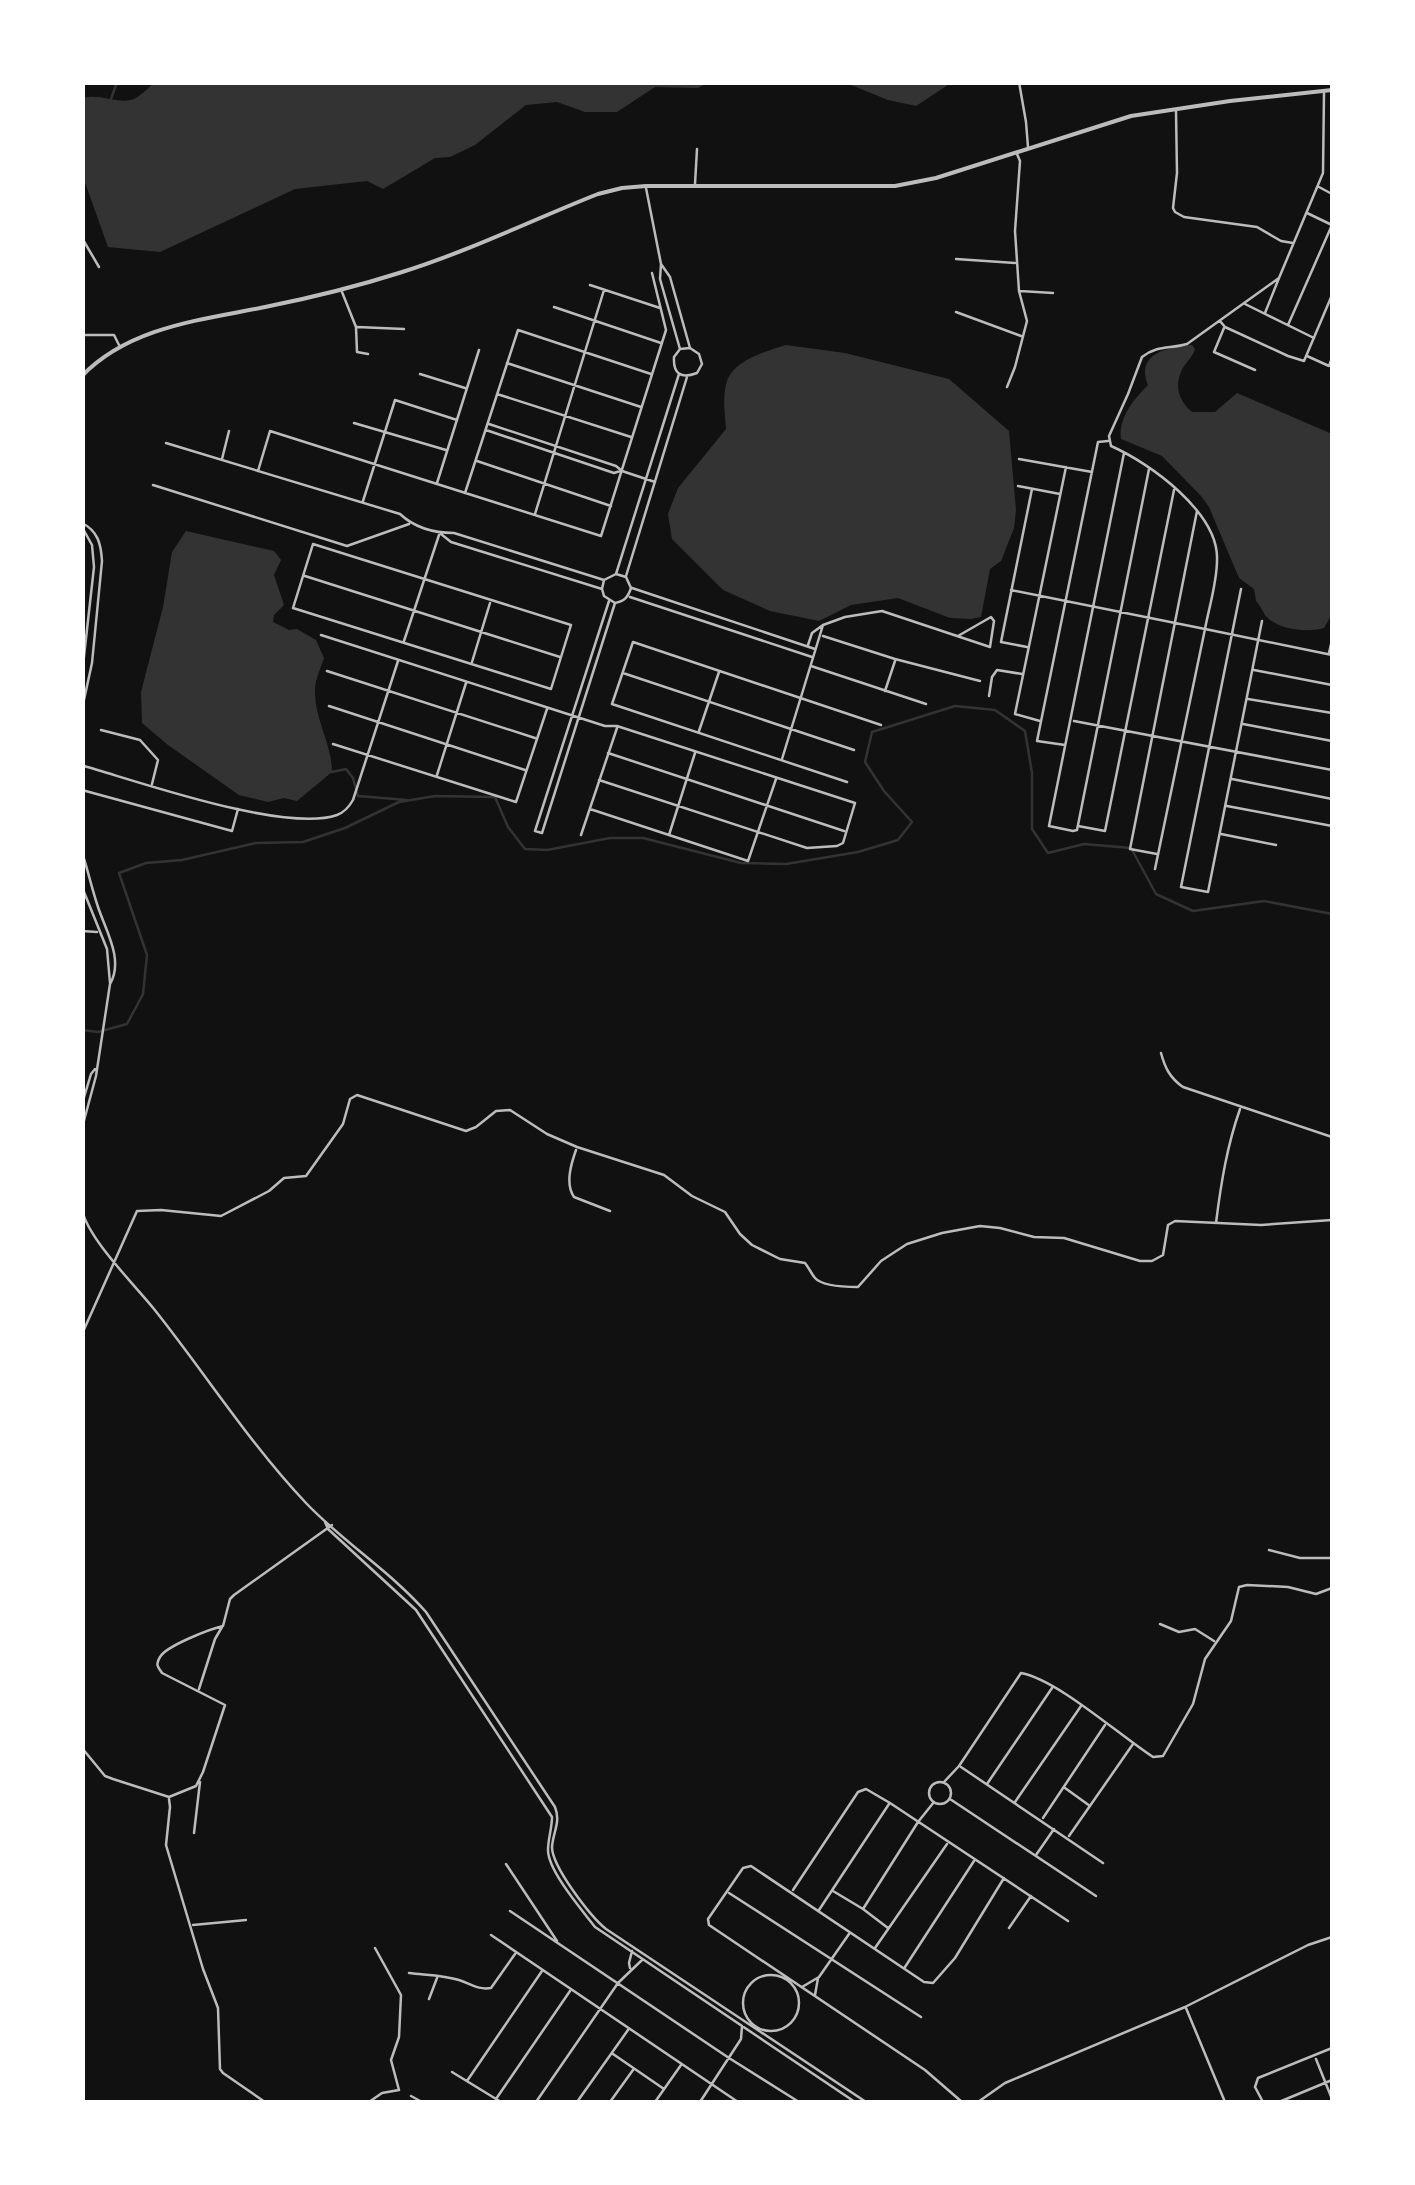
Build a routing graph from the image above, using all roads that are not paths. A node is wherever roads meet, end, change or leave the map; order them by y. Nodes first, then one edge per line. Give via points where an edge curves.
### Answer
1 (1018, 82) edge
2 (1307, 82) edge
3 (1332, 90) edge
4 (1324, 91) junction
5 (1306, 94) junction
6 (1176, 109) junction
7 (1028, 148) junction
8 (697, 149) dead end
9 (1017, 152) junction
10 (646, 186) junction
11 (695, 186) junction
12 (1318, 186) junction
13 (1332, 194) edge
14 (1306, 213) junction
15 (1332, 225) edge
16 (82, 238) edge
17 (1293, 243) junction
18 (956, 259) dead end
19 (661, 264) junction
20 (1017, 264) junction
21 (99, 267) dead end
22 (652, 273) dead end
23 (1280, 278) junction
24 (590, 285) dead end
25 (604, 290) junction
26 (341, 291) junction
27 (1019, 291) junction
28 (1053, 293) dead end
29 (1332, 294) edge
30 (1243, 304) junction
31 (1330, 305) edge
32 (554, 307) dead end
33 (661, 308) junction
34 (956, 312) dead end
35 (1265, 314) junction
36 (1220, 320) junction
37 (595, 321) junction
38 (1288, 325) junction
39 (1225, 326) junction
40 (356, 327) junction
41 (404, 329) dead end
42 (82, 335) edge
43 (1023, 337) junction
44 (1314, 338) junction
45 (662, 343) junction
46 (120, 346) junction
47 (690, 348) junction
48 (479, 350) dead end
49 (680, 350) junction
50 (585, 352) junction
51 (368, 354) dead end
52 (1306, 356) junction
53 (1332, 358) edge
54 (507, 363) junction
55 (1256, 370) dead end
56 (420, 374) dead end
57 (652, 374) junction
58 (679, 374) junction
59 (82, 376) edge
60 (687, 377) junction
61 (575, 385) junction
62 (1007, 387) dead end
63 (467, 389) junction
64 (497, 394) junction
65 (642, 407) junction
66 (565, 416) junction
67 (457, 420) junction
68 (354, 422) dead end
69 (488, 424) junction
70 (486, 430) junction
71 (230, 432) dead end
72 (385, 432) junction
73 (632, 438) junction
74 (1109, 441) junction
75 (166, 443) dead end
76 (556, 446) junction
77 (447, 451) junction
78 (554, 452) junction
79 (1124, 452) junction
80 (1019, 459) dead end
81 (221, 460) junction
82 (476, 461) junction
83 (375, 465) junction
84 (1066, 467) junction
85 (1150, 468) junction
86 (258, 471) junction
87 (622, 471) junction
88 (1093, 472) junction
89 (646, 479) junction
90 (655, 482) junction
91 (437, 484) junction
92 (544, 484) junction
93 (153, 485) dead end
94 (1018, 486) dead end
95 (1174, 488) junction
96 (1032, 489) junction
97 (466, 493) junction
98 (1060, 494) junction
99 (363, 503) junction
100 (610, 506) junction
101 (1197, 511) junction
102 (534, 515) junction
103 (410, 524) junction
104 (82, 525) edge
105 (440, 533) junction
106 (529, 557) junction
107 (526, 565) junction
108 (616, 574) junction
109 (303, 576) junction
110 (626, 577) junction
111 (424, 579) junction
112 (604, 580) junction
113 (602, 588) junction
114 (631, 588) junction
115 (1241, 589) dead end
116 (1012, 590) junction
117 (628, 596) junction
118 (1040, 596) junction
119 (491, 600) junction
120 (609, 601) junction
121 (1068, 601) junction
122 (615, 603) junction
123 (1095, 607) junction
124 (414, 610) junction
125 (1122, 612) junction
126 (722, 618) junction
127 (1148, 618) junction
128 (1262, 621) dead end
129 (1175, 623) junction
130 (823, 625) junction
131 (719, 627) junction
132 (1205, 629) junction
133 (481, 632) junction
134 (820, 635) junction
135 (1232, 635) junction
136 (321, 636) dead end
137 (958, 636) junction
138 (1258, 640) junction
139 (1332, 640) edge
140 (792, 641) junction
141 (404, 642) junction
142 (808, 646) junction
143 (1028, 648) junction
144 (816, 649) junction
145 (790, 650) junction
146 (1331, 655) edge
147 (561, 657) junction
148 (813, 658) junction
149 (895, 659) junction
150 (398, 660) junction
151 (472, 664) junction
152 (810, 666) junction
153 (83, 668) edge
154 (91, 669) junction
155 (1253, 670) junction
156 (327, 671) dead end
157 (719, 671) junction
158 (622, 673) junction
159 (1023, 674) junction
160 (466, 681) junction
161 (980, 681) dead end
162 (1332, 685) edge
163 (388, 691) junction
164 (885, 691) junction
165 (989, 696) dead end
166 (800, 698) junction
167 (1247, 699) junction
168 (709, 702) junction
169 (926, 704) dead end
170 (328, 706) dead end
171 (547, 707) junction
172 (82, 709) edge
173 (456, 713) junction
174 (1332, 713) edge
175 (572, 715) junction
176 (579, 717) junction
177 (1071, 720) junction
178 (1041, 721) junction
179 (378, 722) junction
180 (1242, 724) junction
181 (881, 725) dead end
182 (617, 726) junction
183 (1098, 726) junction
184 (101, 730) dead end
185 (791, 730) junction
186 (1126, 731) junction
187 (698, 733) junction
188 (1153, 736) junction
189 (537, 738) junction
190 (1332, 740) edge
191 (1182, 742) junction
192 (334, 744) dead end
193 (446, 744) junction
194 (1066, 745) junction
195 (1209, 747) junction
196 (854, 750) dead end
197 (696, 752) junction
198 (1236, 752) junction
199 (608, 753) junction
200 (368, 755) junction
201 (781, 760) junction
202 (84, 766) edge
203 (526, 770) junction
204 (1332, 770) edge
205 (437, 777) junction
206 (776, 778) junction
207 (687, 779) junction
208 (1230, 779) junction
209 (599, 780) junction
210 (848, 782) dead end
211 (152, 785) junction
212 (82, 790) edge
213 (1332, 799) edge
214 (767, 805) junction
215 (678, 806) junction
216 (1225, 806) junction
217 (238, 809) junction
218 (590, 809) junction
219 (1078, 826) junction
220 (1332, 826) edge
221 (758, 832) junction
222 (846, 832) junction
223 (1220, 834) junction
224 (581, 835) dead end
225 (669, 835) junction
226 (1276, 845) dead end
227 (82, 852) edge
228 (1158, 855) junction
229 (1156, 868) dead end
230 (82, 888) edge
231 (82, 931) edge
232 (99, 932) junction
233 (110, 984) junction
234 (1162, 1053) dead end
235 (96, 1068) junction
236 (82, 1104) edge
237 (1241, 1108) junction
238 (82, 1128) edge
239 (1332, 1137) edge
240 (577, 1147) junction
241 (82, 1210) edge
242 (610, 1210) dead end
243 (83, 1217) edge
244 (1332, 1220) edge
245 (1216, 1224) junction
246 (116, 1262) junction
247 (82, 1334) edge
248 (330, 1527) junction
249 (1269, 1550) dead end
250 (1332, 1558) edge
251 (1332, 1588) edge
252 (408, 1592) junction
253 (404, 1597) junction
254 (1160, 1624) dead end
255 (223, 1626) junction
256 (1215, 1642) junction
257 (1053, 1687) junction
258 (198, 1691) junction
259 (1081, 1706) junction
260 (1106, 1724) junction
261 (1134, 1743) junction
262 (82, 1748) edge
263 (960, 1766) junction
264 (200, 1780) junction
265 (944, 1782) junction
266 (987, 1784) junction
267 (1064, 1787) junction
268 (169, 1797) junction
269 (950, 1799) junction
270 (934, 1802) junction
271 (890, 1803) junction
272 (1014, 1803) junction
273 (1090, 1806) junction
274 (1041, 1820) junction
275 (918, 1822) junction
276 (1054, 1829) junction
277 (194, 1833) dead end
278 (552, 1834) junction
279 (1068, 1837) junction
280 (948, 1842) junction
281 (1036, 1856) junction
282 (975, 1860) junction
283 (1103, 1863) dead end
284 (506, 1864) dead end
285 (1004, 1878) junction
286 (728, 1892) junction
287 (791, 1892) junction
288 (833, 1892) junction
289 (1031, 1896) junction
290 (1096, 1896) dead end
291 (863, 1910) junction
292 (510, 1911) dead end
293 (818, 1911) junction
294 (246, 1920) dead end
295 (1068, 1922) dead end
296 (191, 1925) junction
297 (1009, 1928) dead end
298 (889, 1929) junction
299 (850, 1933) junction
300 (491, 1935) dead end
301 (1332, 1937) edge
302 (562, 1946) junction
303 (376, 1948) dead end
304 (876, 1948) junction
305 (633, 1950) junction
306 (516, 1953) junction
307 (644, 1957) junction
308 (831, 1959) junction
309 (904, 1967) junction
310 (630, 1969) junction
311 (542, 1971) junction
312 (409, 1973) dead end
313 (818, 1976) junction
314 (438, 1977) junction
315 (786, 1978) junction
316 (618, 1983) junction
317 (802, 1987) junction
318 (570, 1990) junction
319 (815, 1995) junction
320 (430, 1999) dead end
321 (1185, 2006) junction
322 (600, 2008) junction
323 (921, 2018) dead end
324 (744, 2023) junction
325 (752, 2025) junction
326 (630, 2028) junction
327 (758, 2032) junction
328 (740, 2039) junction
329 (1332, 2048) edge
330 (612, 2054) junction
331 (1315, 2056) junction
332 (728, 2058) junction
333 (682, 2064) junction
334 (634, 2068) junction
335 (452, 2072) dead end
336 (1332, 2080) edge
337 (467, 2081) junction
338 (1326, 2082) junction
339 (712, 2084) junction
340 (664, 2089) junction
341 (411, 2096) dead end
342 (496, 2099) junction
343 (1332, 2099) edge
344 (265, 2102) edge
345 (369, 2102) edge
346 (422, 2102) edge
347 (501, 2102) edge
348 (536, 2102) edge
349 (577, 2102) edge
350 (610, 2102) edge
351 (656, 2102) edge
352 (700, 2102) edge
353 (738, 2102) edge
354 (799, 2102) edge
355 (855, 2102) edge
356 (866, 2102) edge
357 (962, 2102) edge
358 (978, 2102) edge
359 (1225, 2102) edge
360 (1263, 2102) edge
361 (1279, 2102) edge

1 - 7 street
2 - 5 street
3 - 4 street
4 - 5 street
4 - 12 street
5 - 6 street
6 - 7 street
6 - 17 street via 1175,212 1257,227
7 - 9 street
8 - 11 street
9 - 11 street via 895,186
9 - 20 street
10 - 11 street
10 - 19 street
10 - 26 street via 598,194 453,255
12 - 13 street
12 - 14 street
14 - 15 street
14 - 17 street
15 - 38 street
16 - 21 street
17 - 23 street
18 - 20 street
19 - 47 street
19 - 49 street
20 - 27 street
22 - 33 street
23 - 30 street
23 - 35 street
24 - 25 street
25 - 33 street
25 - 37 street
26 - 40 street
26 - 46 street via 151,332
27 - 28 street
27 - 43 street
29 - 31 street
30 - 35 street
30 - 36 street
31 - 44 street
32 - 37 street
33 - 45 street
34 - 43 street
35 - 38 street
36 - 39 street
36 - 74 street via 1187,344 1142,357
37 - 45 street
37 - 50 street
38 - 44 street
39 - 52 street via 1304,362
39 - 55 street via 1214,352
40 - 41 street
40 - 51 street via 357,352
42 - 46 street via 114,335
43 - 62 street
44 - 52 street
45 - 57 street
46 - 59 street
47 - 49 street
47 - 60 street via 702,364
48 - 63 street
49 - 58 street via 673,366
50 - 54 street via 518,330
50 - 57 street
50 - 61 street
52 - 53 street via 1328,366
54 - 61 street
54 - 64 street
56 - 63 street
57 - 65 street
58 - 60 street
58 - 89 street
60 - 90 street
61 - 65 street
61 - 66 street
63 - 67 street
64 - 66 street
64 - 69 street
65 - 73 street
66 - 73 street
66 - 76 street
67 - 72 street via 395,400
67 - 77 street
68 - 72 street
69 - 70 street
69 - 76 street
70 - 78 street
70 - 82 street
71 - 81 street
72 - 77 street
72 - 83 street
73 - 87 street
74 - 79 street
74 - 88 street via 1098,442
75 - 81 street
76 - 78 street
76 - 87 street
77 - 91 street
78 - 87 street
78 - 92 street
79 - 85 street
79 - 123 street
80 - 84 street
81 - 86 street
82 - 92 street
82 - 97 street
83 - 86 street via 270,432
83 - 91 street
83 - 99 street
84 - 88 street
84 - 98 street
85 - 95 street
85 - 125 street
86 - 99 street
87 - 89 street
87 - 100 street
88 - 121 street
89 - 90 street
89 - 108 street
90 - 110 street
91 - 97 street
92 - 100 street
92 - 102 street
93 - 103 street via 347,546
94 - 96 street
95 - 101 street
95 - 127 street
96 - 98 street
96 - 116 street
97 - 102 street
98 - 118 street
99 - 103 street via 400,514
100 - 102 street via 601,536
101 - 129 street
101 - 132 street via 1218,560
103 - 105 street
104 - 153 street via 94,567
104 - 154 street via 93,529 101,549
105 - 106 street
105 - 107 street
105 - 111 street
106 - 107 street
106 - 112 street
107 - 113 street
108 - 110 street
108 - 112 street
109 - 111 street via 313,544
109 - 124 street
109 - 141 street via 293,608
110 - 114 street
111 - 119 street
111 - 124 street
112 - 113 street
113 - 120 street
114 - 117 street
114 - 126 street
115 - 135 street
116 - 118 street
116 - 143 street via 1001,642
117 - 122 street
117 - 131 street
118 - 121 street
118 - 143 street
119 - 133 street
119 - 147 street via 571,625
120 - 122 street
120 - 175 street
121 - 123 street
121 - 178 street
122 - 176 street
123 - 125 street
123 - 177 street
124 - 133 street
124 - 141 street
125 - 127 street
125 - 183 street
126 - 131 street
126 - 140 street
127 - 129 street
127 - 186 street
128 - 138 street
129 - 132 street
129 - 188 street
130 - 134 street
130 - 137 street via 882,611
130 - 142 street
131 - 145 street
132 - 135 street
132 - 191 street
133 - 147 street
133 - 151 street
134 - 144 street
134 - 149 street
135 - 138 street
135 - 195 street
136 - 150 street
137 - 137 street via 990,646 994,622 990,618
138 - 146 street
138 - 155 street
139 - 146 street
140 - 142 street
140 - 145 street
141 - 151 street
142 - 144 street
143 - 159 street
144 - 148 street
145 - 148 street
147 - 151 street via 551,689
148 - 152 street
149 - 161 street
149 - 164 street
150 - 160 street
150 - 163 street
152 - 164 street
152 - 166 street
153 - 154 street
154 - 172 street
155 - 162 street
155 - 167 street
156 - 163 street
157 - 158 street via 633,642
157 - 166 street
157 - 168 street
158 - 168 street
158 - 187 street via 612,704
159 - 165 street via 996,670
159 - 178 street via 1015,714
160 - 171 street
160 - 173 street
163 - 173 street
163 - 179 street
164 - 169 street
166 - 181 street
166 - 185 street
167 - 174 street
167 - 180 street
168 - 185 street
168 - 187 street
170 - 179 street
171 - 175 street
171 - 189 street
173 - 189 street
173 - 193 street
175 - 176 street
175 - 176 street via 534,831 542,833
176 - 182 street
177 - 183 street
177 - 194 street
178 - 194 street via 1037,741
179 - 193 street
179 - 200 street
180 - 190 street
180 - 198 street
182 - 197 street
182 - 199 street
183 - 186 street
183 - 219 street
184 - 211 street via 140,740 158,760
185 - 196 street
185 - 201 street
186 - 188 street
186 - 219 street via 1106,831
187 - 201 street
188 - 191 street
188 - 228 street via 1130,849
189 - 203 street
191 - 195 street
191 - 228 street
192 - 200 street
193 - 203 street
193 - 205 street
194 - 219 street via 1050,826
195 - 198 street
195 - 223 street via 1181,887 1208,892
197 - 206 street
197 - 207 street
198 - 204 street
198 - 208 street
199 - 207 street
199 - 209 street
200 - 205 street
200 - 217 street via 353,800 338,814 307,818
201 - 210 street
202 - 211 street
203 - 205 street via 516,802
206 - 214 street
206 - 222 street via 855,804
207 - 214 street
207 - 215 street
208 - 213 street
208 - 216 street
209 - 215 street
209 - 218 street
211 - 217 street
212 - 217 street via 232,831
214 - 221 street
214 - 222 street
215 - 221 street
215 - 225 street
216 - 220 street
216 - 223 street
218 - 224 street
218 - 225 street
221 - 222 street via 808,848 837,846
221 - 225 street via 748,861
223 - 226 street
227 - 233 street via 114,952
228 - 229 street
230 - 232 street
231 - 232 street
232 - 233 street
233 - 235 street
234 - 237 street via 1183,1087
235 - 236 street
235 - 238 street
237 - 239 street
237 - 245 street
240 - 242 street via 570,1192
240 - 245 street via 664,1175 725,1212 752,1245 805,1263 822,1282 848,1287 858,1286 907,1244 956,1230 992,1226 1056,1236 1146,1261 1163,1255 1171,1223
240 - 246 street via 510,1110 496,1111 466,1131 353,1096 343,1124 306,1176 284,1178 221,1216 137,1211
241 - 243 street
243 - 246 street
244 - 245 street
246 - 247 street
246 - 248 street
248 - 252 street
248 - 253 street
248 - 255 street via 230,1598
249 - 250 street
251 - 256 street via 1316,1594 1244,1585
252 - 253 street
252 - 278 street via 554,1804
253 - 278 street via 550,1813
254 - 256 street via 1179,1632 1195,1629
255 - 258 street
255 - 258 street via 158,1659 162,1674
256 - 261 street via 1193,1704 1162,1756
257 - 259 street
257 - 263 street via 1022,1673
257 - 266 street
258 - 264 street via 225,1704
259 - 260 street
259 - 272 street
260 - 261 street
260 - 267 street
261 - 273 street
262 - 268 street via 105,1776
263 - 265 street
263 - 266 street
264 - 268 street
264 - 277 street
265 - 269 street
265 - 270 street via 929,1791
266 - 272 street
267 - 273 street
267 - 274 street
268 - 296 street via 166,1845
269 - 270 street
269 - 281 street
270 - 275 street
271 - 275 street
271 - 287 street via 866,1789 858,1792
271 - 288 street
272 - 274 street
273 - 279 street
274 - 276 street
275 - 280 street
275 - 291 street
276 - 279 street
276 - 281 street
278 - 305 street via 549,1858 570,1893 596,1928
279 - 283 street
280 - 282 street
280 - 298 street
281 - 290 street
282 - 285 street
282 - 309 street
284 - 302 street
285 - 289 street
285 - 309 street via 936,1981 924,1982
286 - 287 street via 749,1866
286 - 308 street
286 - 315 street via 709,1925
287 - 293 street
288 - 291 street
288 - 293 street
289 - 295 street
289 - 297 street
291 - 298 street
292 - 302 street
293 - 299 street
294 - 296 street
296 - 344 street via 218,2008 220,2069
298 - 304 street
299 - 304 street
299 - 308 street
300 - 306 street
301 - 321 street
302 - 316 street
303 - 345 street via 401,1995 391,2060 399,2090
304 - 309 street
305 - 307 street
305 - 310 street
306 - 311 street
306 - 314 street via 491,1988
307 - 310 street
307 - 324 street
308 - 313 street
308 - 323 street
310 - 316 street
311 - 318 street
311 - 337 street
312 - 314 street
313 - 317 street
313 - 319 street
314 - 320 street
315 - 317 street
315 - 325 street via 767,1975 748,1987 743,2000
315 - 325 street via 798,1998 795,2016 776,2030
316 - 322 street
316 - 332 street
317 - 319 street
318 - 322 street
318 - 342 street
319 - 357 street
321 - 358 street via 1005,2083
321 - 359 street
322 - 326 street
322 - 348 street
324 - 325 street
324 - 327 street
324 - 328 street
325 - 327 street
326 - 330 street
326 - 333 street
327 - 328 street
327 - 355 street
327 - 356 street
328 - 332 street
329 - 331 street
330 - 334 street
330 - 349 street
331 - 338 street
331 - 360 street via 1258,2078
332 - 339 street
332 - 354 street
333 - 339 street
333 - 340 street
334 - 340 street
334 - 350 street
335 - 337 street
336 - 338 street
337 - 342 street
338 - 343 street
338 - 361 street
339 - 352 street
339 - 353 street
340 - 351 street
341 - 346 street
342 - 347 street

